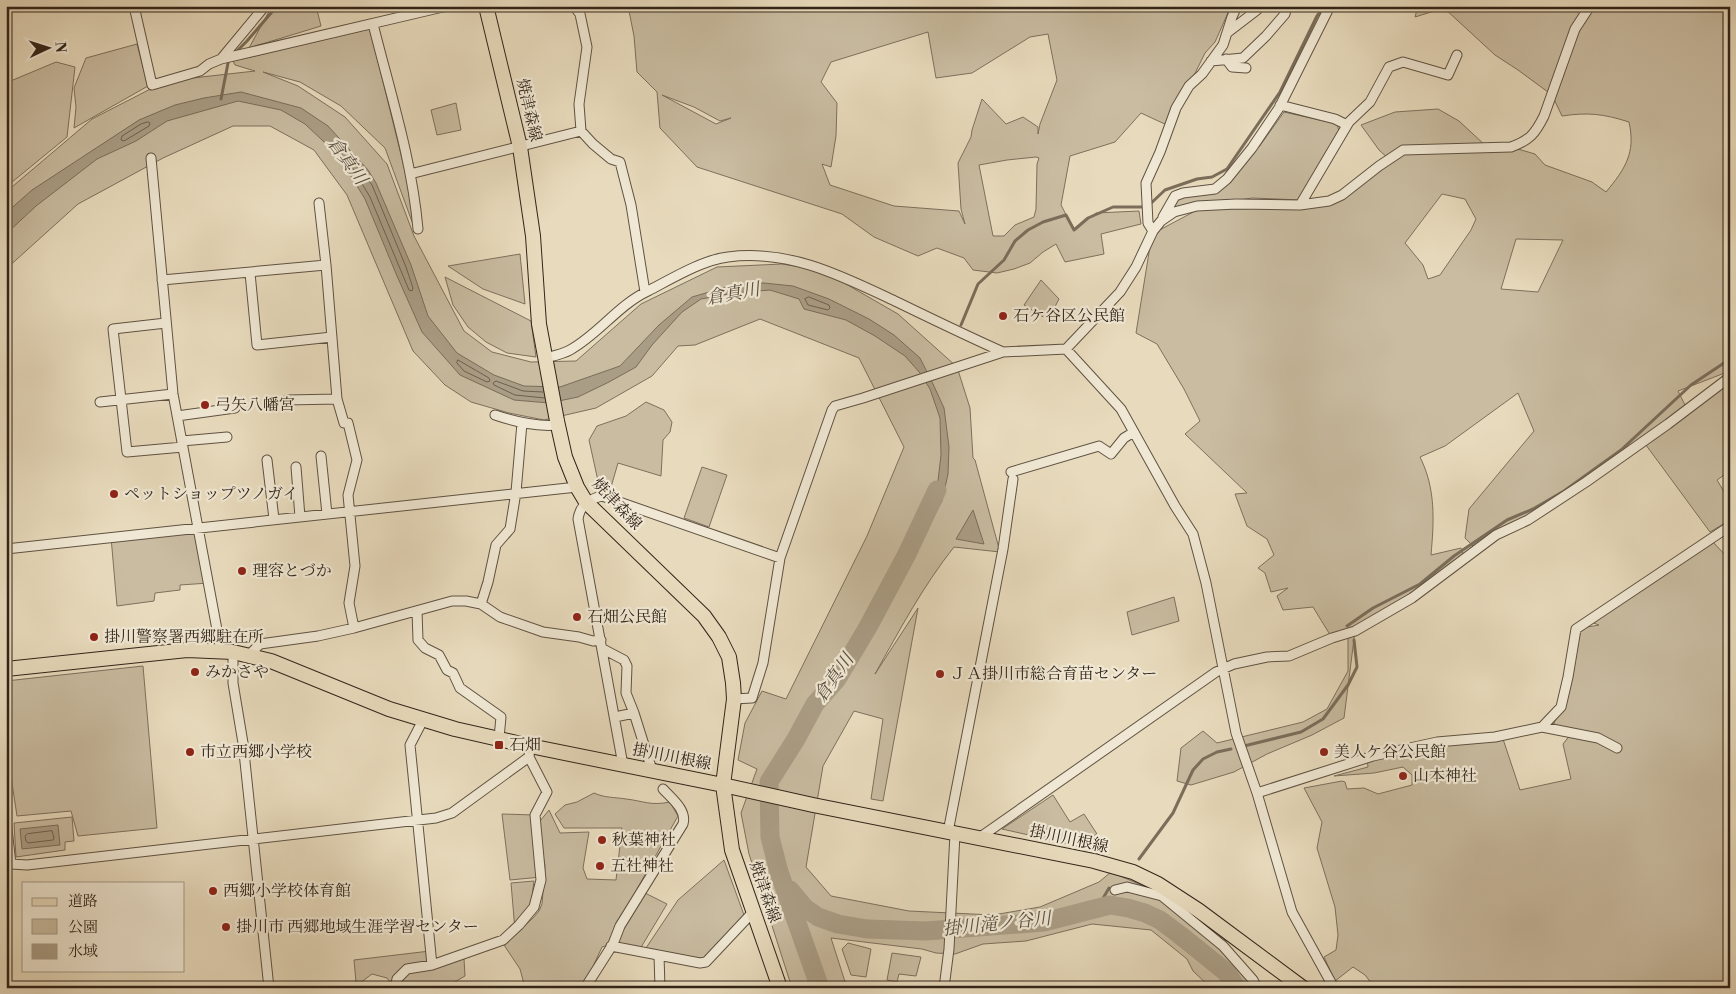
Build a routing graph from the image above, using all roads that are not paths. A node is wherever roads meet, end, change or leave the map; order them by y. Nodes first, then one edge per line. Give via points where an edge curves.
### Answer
1 (134, 6) edge
2 (265, 6) edge
3 (448, 6) edge
4 (486, 6) edge
5 (574, 6) edge
6 (1237, 6) edge
7 (1287, 6) edge
8 (1330, 6) edge
9 (1590, 6) edge
10 (1257, 10) dead end
11 (373, 24) junction
12 (1226, 33) junction
13 (1457, 55) dead end
14 (224, 58) junction
15 (1226, 59) junction
16 (1211, 61) junction
17 (1246, 68) dead end
18 (1280, 105) junction
19 (1347, 125) junction
20 (581, 131) junction
21 (520, 148) junction
22 (151, 158) dead end
23 (410, 174) junction
24 (319, 203) dead end
25 (1300, 205) junction
26 (1161, 221) junction
27 (418, 229) dead end
28 (1154, 231) junction
29 (326, 265) junction
30 (250, 273) junction
31 (162, 280) junction
32 (645, 292) junction
33 (166, 323) junction
34 (332, 337) junction
35 (1066, 349) junction
36 (1003, 352) junction
37 (546, 365) junction
38 (1730, 377) edge
39 (173, 394) junction
40 (337, 399) junction
41 (122, 400) junction
42 (287, 400) dead end
43 (100, 402) dead end
44 (235, 408) dead end
45 (495, 414) dead end
46 (177, 416) junction
47 (522, 423) junction
48 (557, 423) junction
49 (1134, 432) junction
50 (227, 437) dead end
51 (183, 444) junction
52 (321, 456) dead end
53 (267, 460) dead end
54 (296, 468) dead end
55 (577, 487) junction
56 (516, 492) junction
57 (586, 502) junction
58 (349, 511) junction
59 (327, 514) junction
60 (300, 516) junction
61 (274, 520) junction
62 (1730, 526) edge
63 (199, 528) junction
64 (6, 549) edge
65 (780, 558) junction
66 (481, 604) junction
67 (417, 611) junction
68 (354, 628) junction
69 (602, 645) junction
70 (227, 652) junction
71 (248, 656) junction
72 (6, 668) edge
73 (1224, 668) junction
74 (734, 699) junction
75 (634, 713) junction
76 (615, 717) junction
77 (423, 720) junction
78 (1542, 727) junction
79 (499, 738) junction
80 (1617, 748) dead end
81 (529, 752) junction
82 (623, 765) junction
83 (652, 770) junction
84 (723, 785) junction
85 (663, 789) dead end
86 (1256, 793) junction
87 (6, 820) edge
88 (416, 820) junction
89 (952, 833) junction
90 (979, 838) junction
91 (254, 839) junction
92 (8, 864) edge
93 (1114, 890) dead end
94 (753, 912) junction
95 (611, 946) junction
96 (659, 955) junction
97 (432, 965) junction
98 (1297, 985) edge
99 (269, 988) edge
100 (395, 988) edge
101 (585, 988) edge
102 (660, 988) edge
103 (780, 988) edge
104 (944, 988) edge
105 (1257, 988) edge
106 (1334, 988) edge

1 - 14 street via 152,85 200,70
2 - 14 street
3 - 11 street
4 - 21 main road, 焼津森線
5 - 20 street via 580,14 587,46 579,104
6 - 12 street
7 - 15 street via 1285,14 1243,58
8 - 18 street
9 - 25 street via 1575,29 1538,130 1526,141 1511,147 1404,150 1342,195
10 - 12 street
11 - 14 street
11 - 23 street
12 - 16 street
13 - 19 street via 1448,75 1403,62 1389,68 1370,102
15 - 16 street
15 - 17 street via 1232,67
16 - 28 street via 1189,86 1176,108 1146,183 1148,223
18 - 19 street
18 - 26 street via 1227,179 1215,188 1175,196
19 - 25 street
20 - 21 street
20 - 32 street via 611,159 620,162 631,205
21 - 23 street
21 - 37 main road, 焼津森線
22 - 31 street
23 - 27 street
24 - 29 street
25 - 26 street via 1197,206 1174,212
26 - 28 street
28 - 35 street via 1120,292
29 - 30 street
29 - 34 street
30 - 31 street
30 - 34 street via 257,345
31 - 33 street
32 - 36 street via 697,267 727,257 787,259 832,272
32 - 37 street
33 - 39 street
33 - 41 street via 113,329
34 - 40 street
35 - 36 street
35 - 49 street via 1121,409
36 - 65 street via 835,406
37 - 48 main road, 焼津森線
38 - 73 street via 1586,482 1528,520 1496,535 1412,598 1355,631 1288,656
39 - 41 street
39 - 46 street
40 - 42 street
40 - 58 street via 344,423 348,423 357,460 348,494
41 - 43 street
41 - 51 street via 127,452
44 - 46 street
45 - 47 street
46 - 51 street
47 - 48 street via 542,426
47 - 56 street
48 - 55 main road, 焼津森線 via 565,457
49 - 73 street via 1193,534
49 - 89 street via 1124,438 1111,454 1099,446 1012,475 1001,559
50 - 51 street
51 - 63 street
52 - 59 street
53 - 61 street
54 - 60 street
55 - 56 street
55 - 57 main road, 焼津森線
56 - 58 street
56 - 66 street via 510,529 496,544
57 - 65 street via 602,496
57 - 69 street via 579,510 578,519
57 - 74 main road, 焼津森線 via 709,623 729,657
58 - 59 street
58 - 68 street via 355,566 349,603
59 - 60 street
60 - 61 street
61 - 63 street
62 - 78 street via 1576,629 1561,707
63 - 64 street
63 - 70 street
65 - 74 street via 763,663 752,698
66 - 67 street via 452,601
66 - 69 street via 500,617 543,632 578,637
67 - 68 street
67 - 79 street via 418,640 439,655 447,670 453,672 460,688 500,717
68 - 71 street via 260,644
69 - 75 street via 624,660 627,666 626,693
69 - 76 street
70 - 71 main road, 掛川川根線
70 - 72 main road, 掛川川根線 via 187,650
70 - 91 street via 243,743
71 - 77 main road, 掛川川根線 via 271,661
73 - 86 street via 1236,733
73 - 90 street
74 - 84 main road, 焼津森線
75 - 76 street
75 - 83 street
76 - 82 street
77 - 79 main road, 掛川川根線
77 - 88 street via 410,745
78 - 80 street via 1598,738
78 - 86 street via 1495,737 1437,742 1373,756
79 - 81 main road, 掛川川根線
81 - 82 main road, 掛川川根線
81 - 88 street via 452,813
81 - 97 street via 547,792 535,815 541,880 534,907 503,940
82 - 83 main road, 掛川川根線
83 - 84 main road, 掛川川根線
84 - 89 main road, 掛川川根線
84 - 94 main road, 焼津森線 via 732,850
85 - 95 street via 683,812 683,824
86 - 106 street via 1292,912
87 - 92 street
88 - 91 street
88 - 97 street
89 - 90 main road, 掛川川根線
89 - 104 street via 951,915
90 - 98 main road, 掛川川根線 via 1094,861 1158,884
91 - 92 street via 27,865
91 - 99 street
93 - 105 street via 1127,888 1162,896 1223,946
94 - 96 street via 706,962
94 - 103 main road, 焼津森線
95 - 96 street
95 - 101 street
96 - 102 street
97 - 100 street via 407,968 397,979

